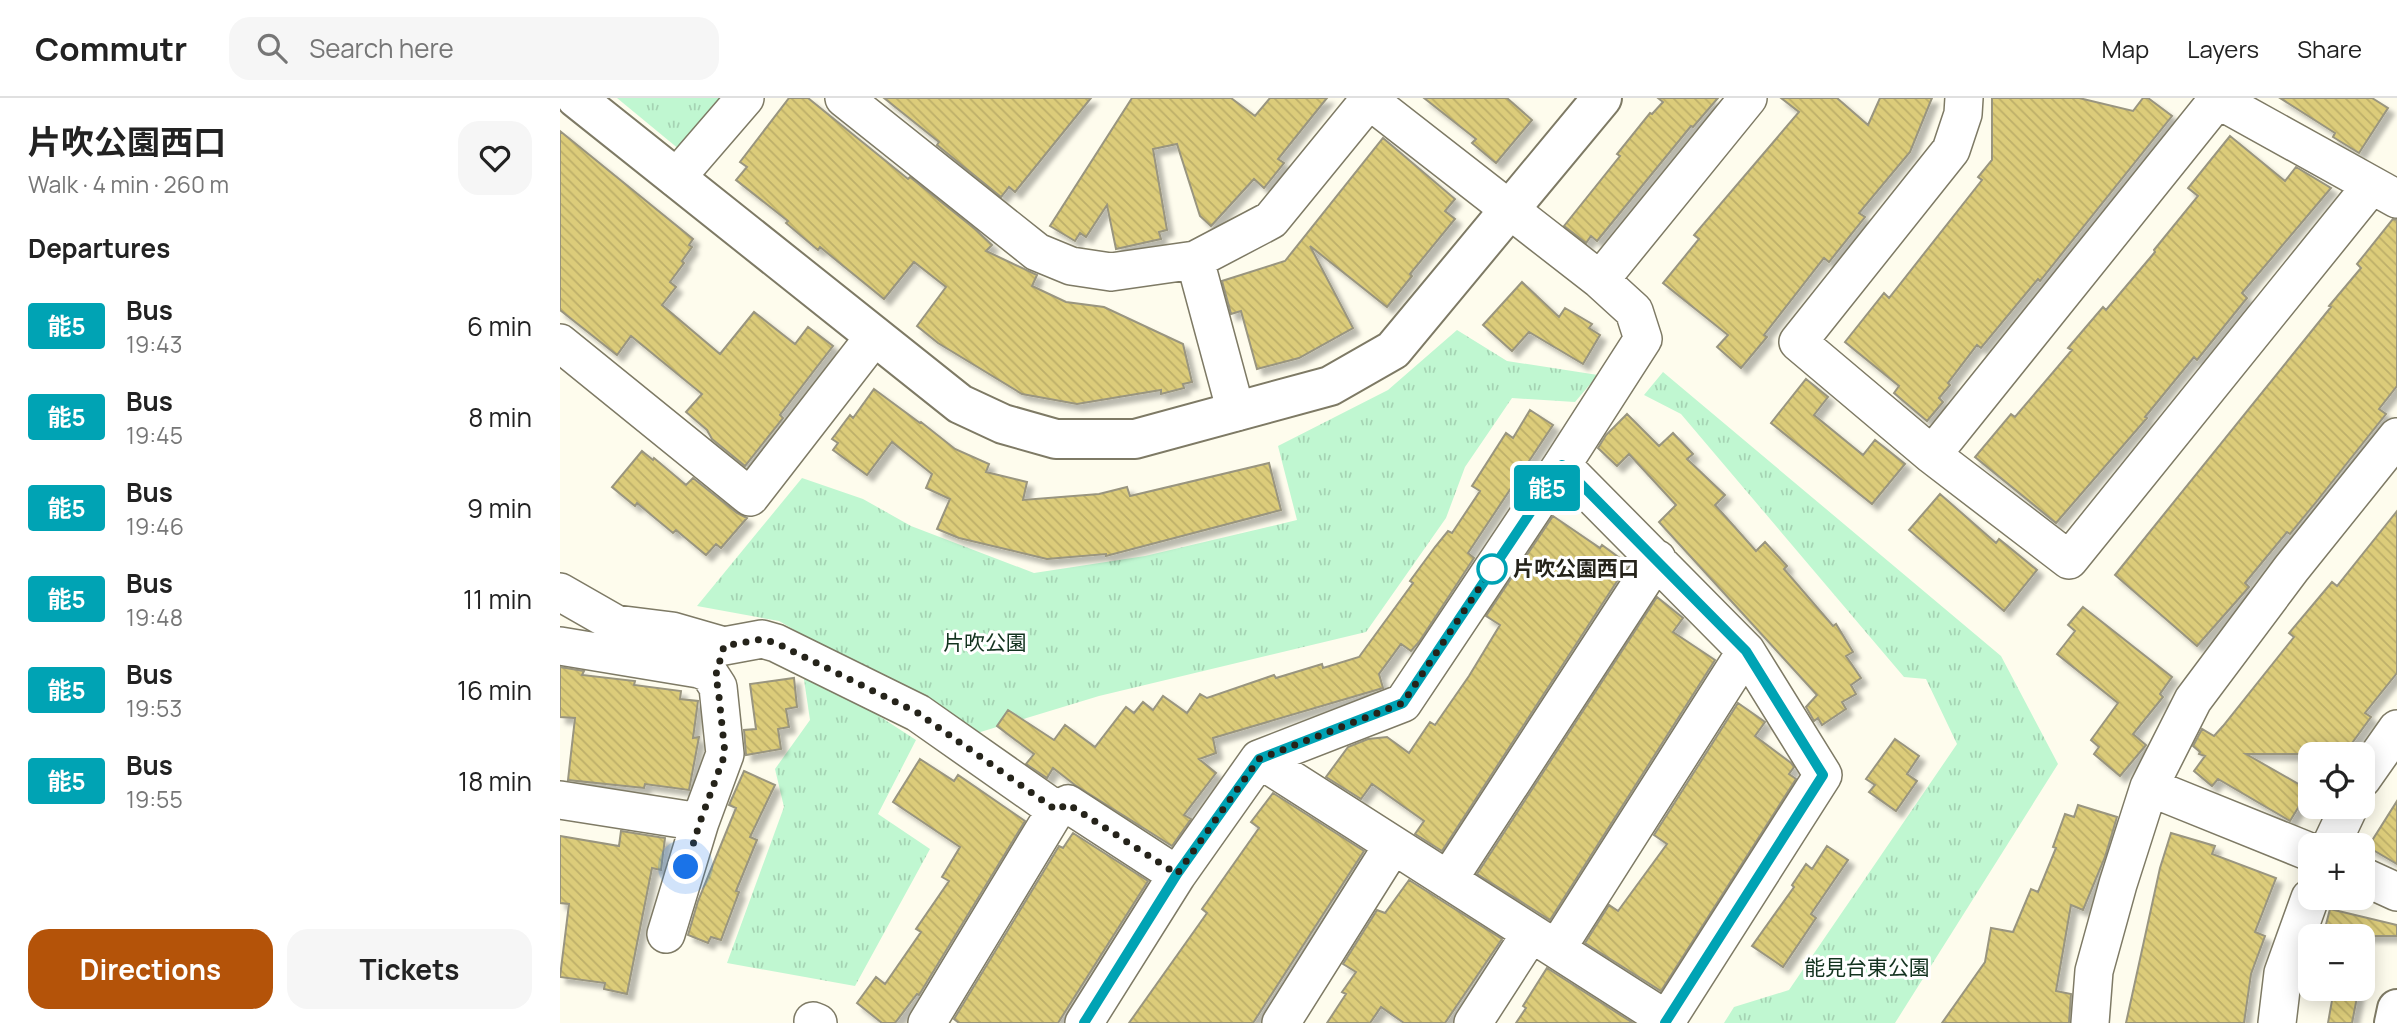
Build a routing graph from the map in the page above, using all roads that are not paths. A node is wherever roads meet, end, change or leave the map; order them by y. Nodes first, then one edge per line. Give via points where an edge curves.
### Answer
1 (576, 98) edge
2 (745, 98) edge
3 (844, 98) edge
4 (1602, 98) edge
5 (1748, 98) edge
6 (1964, 98) edge
7 (1369, 99) edge
8 (2217, 99) edge
9 (676, 178) junction
10 (2384, 193) edge
11 (1510, 211) junction
12 (1195, 260) junction
13 (1600, 280) junction
14 (874, 337) junction
15 (560, 343) edge
16 (1236, 412) junction
17 (2397, 437) edge
18 (1932, 455) junction
19 (1562, 465) junction
20 (1657, 559) junction
21 (560, 592) edge
22 (560, 646) edge
23 (1746, 651) junction
24 (719, 662) junction
25 (2397, 729) edge
26 (1259, 759) junction
27 (2375, 760) edge
28 (2149, 787) junction
29 (560, 800) edge
30 (1056, 810) junction
31 (700, 822) junction
32 (1393, 845) junction
33 (2298, 847) edge
34 (1177, 874) junction
35 (1448, 880) junction
36 (2375, 882) edge
37 (2397, 892) edge
38 (2306, 910) edge
39 (666, 934) dead end
40 (1544, 940) junction
41 (2397, 1009) edge
42 (1666, 1022) edge
43 (927, 1023) edge
44 (1084, 1023) edge
45 (1281, 1023) edge
46 (1472, 1023) edge
47 (2090, 1023) edge
48 (2277, 1023) edge
49 (2394, 1023) edge

1 - 9 street
2 - 9 street
3 - 12 street via 1037,251 1071,266 1111,272
4 - 11 street
5 - 13 street
6 - 18 street via 1951,150 1798,342
7 - 11 street
7 - 12 street via 1271,220
8 - 10 street
8 - 18 street
9 - 14 street
10 - 18 street via 2069,560
11 - 13 street
11 - 16 street via 1393,350 1330,386
12 - 16 street
13 - 19 street via 1634,311 1643,339
14 - 15 street via 750,497
14 - 16 street via 960,404 1003,424 1056,439 1135,439
17 - 28 street via 2193,700
19 - 20 street
19 - 26 street via 1403,703
20 - 23 street
20 - 35 street
21 - 24 street via 616,624 672,631
22 - 24 street via 709,673
23 - 40 street
23 - 42 street via 1823,775
24 - 30 street via 762,639 776,643 918,713
24 - 31 street via 725,754
25 - 27 street
26 - 32 street
26 - 34 street
28 - 33 street
28 - 47 street via 2095,971
29 - 31 street
30 - 34 street via 1068,804
30 - 43 street
31 - 39 street
32 - 35 street
32 - 45 street
34 - 44 street
35 - 40 street
36 - 37 street
38 - 48 street via 2283,973
40 - 42 street
40 - 46 street
41 - 49 street

